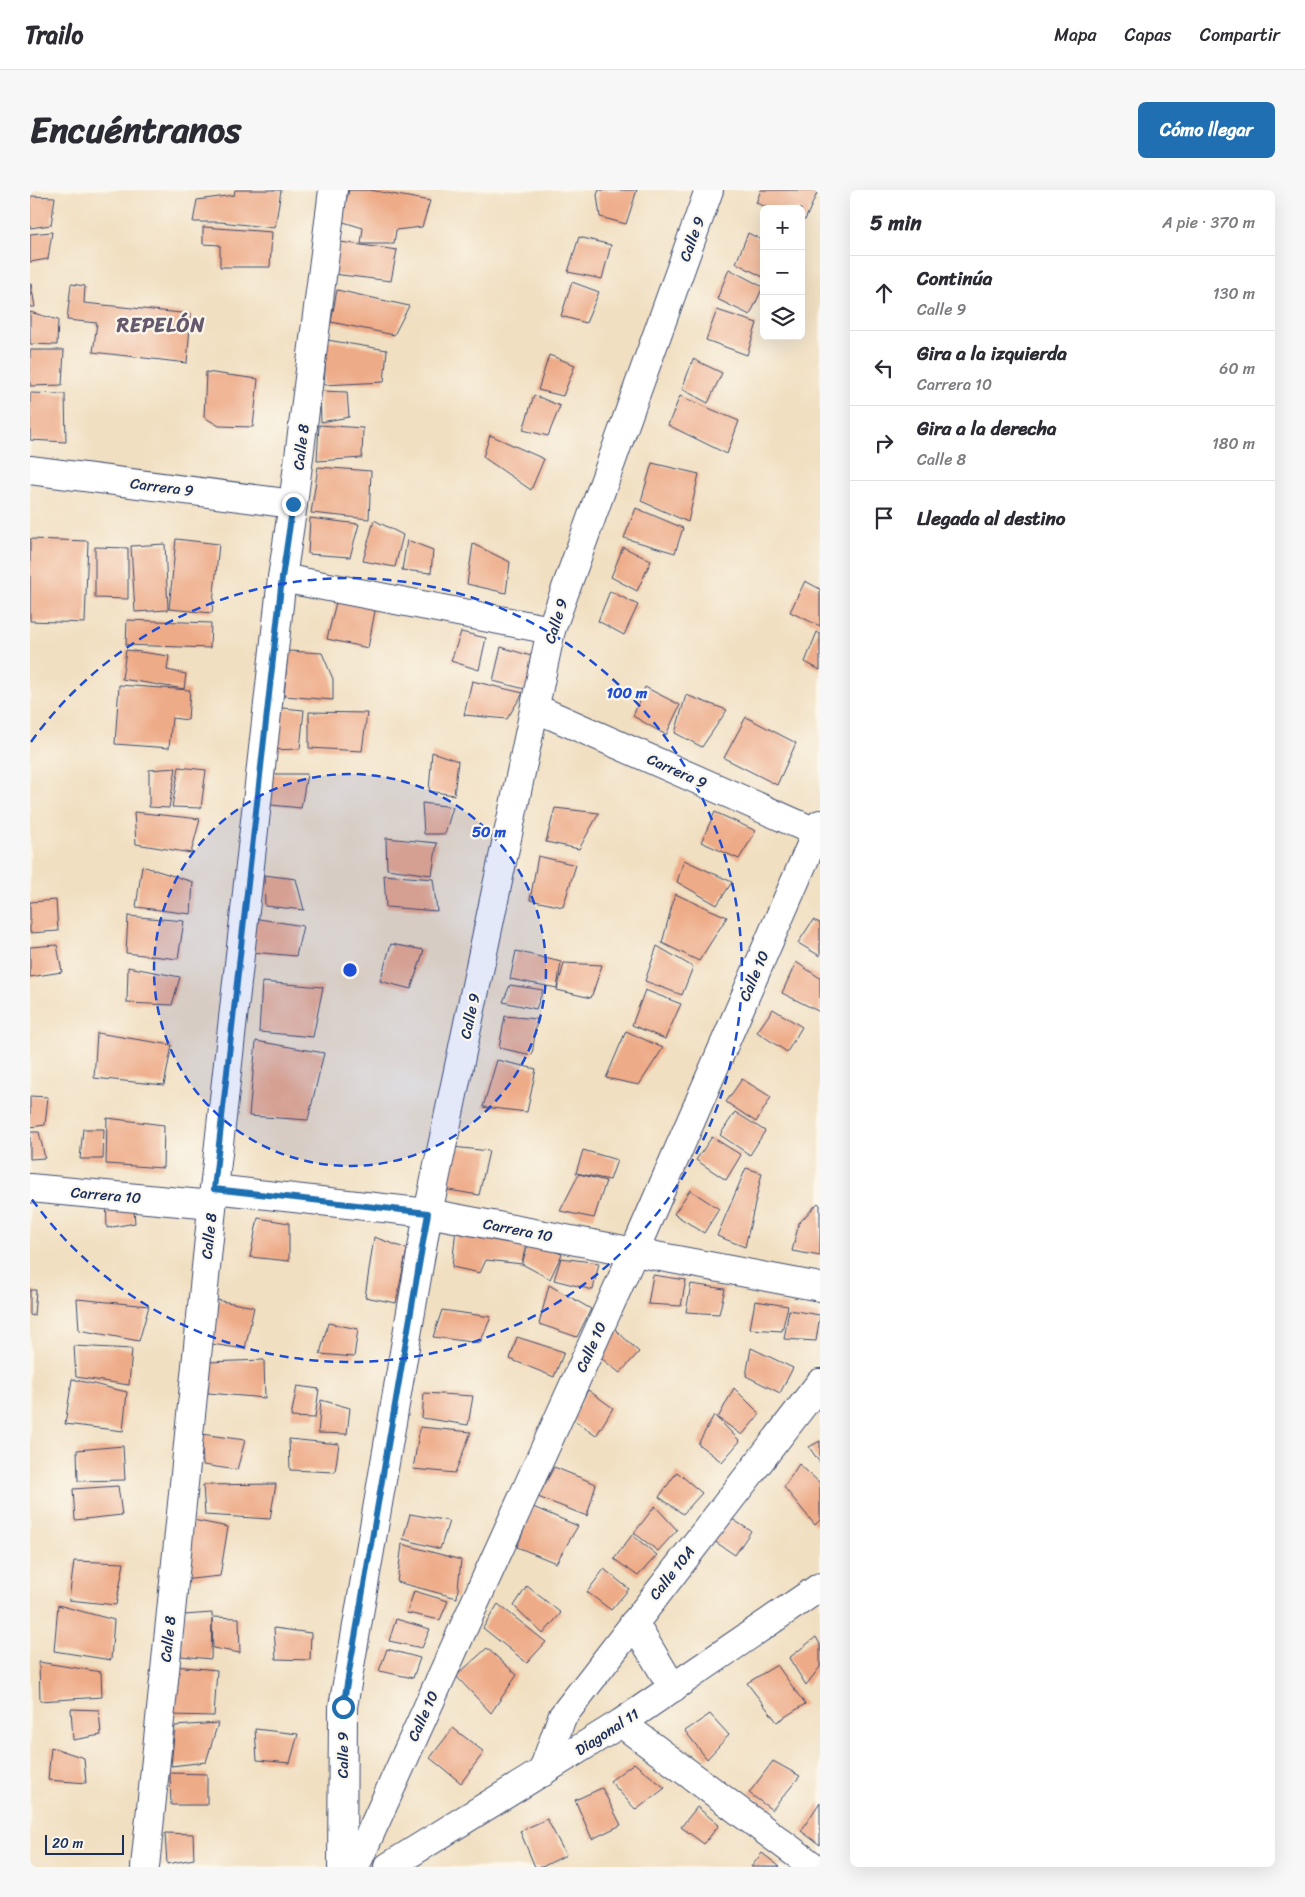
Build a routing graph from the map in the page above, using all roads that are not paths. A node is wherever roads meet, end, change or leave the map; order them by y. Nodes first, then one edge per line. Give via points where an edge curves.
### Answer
1 (333, 190) edge
2 (709, 190) edge
3 (30, 470) edge
4 (293, 504) junction
5 (282, 578) junction
6 (551, 630) junction
7 (535, 708) junction
8 (819, 830) edge
9 (30, 1188) edge
10 (213, 1197) junction
11 (428, 1213) junction
12 (634, 1252) junction
13 (820, 1287) edge
14 (820, 1383) edge
15 (820, 1587) edge
16 (634, 1623) junction
17 (674, 1688) junction
18 (621, 1724) junction
19 (542, 1773) junction
20 (418, 1858) edge
21 (145, 1867) edge
22 (342, 1867) edge
23 (354, 1867) edge
24 (388, 1867) edge
25 (814, 1867) edge

1 - 4 street, Calle 8
2 - 6 street, Calle 9
3 - 4 street, Carrera 9
4 - 5 street, Calle 8
5 - 6 street
5 - 10 street, Calle 8
6 - 7 street, Calle 9
7 - 8 street, Carrera 9
7 - 11 street, Calle 9
8 - 12 street, Calle 10
9 - 10 street, Carrera 10
10 - 11 street, Carrera 10
10 - 21 street, Calle 8
11 - 12 street, Carrera 10
11 - 22 street, Calle 9 via 343,1707
12 - 13 street, Carrera 10
12 - 23 street, Calle 10
14 - 16 street, Calle 10A
15 - 17 street, Diagonal 11
16 - 17 street
16 - 19 street, Calle 10A via 562,1717
17 - 18 street, Diagonal 11
18 - 19 street, Diagonal 11
18 - 25 street
19 - 20 street, Diagonal 11
20 - 24 street, Diagonal 11

